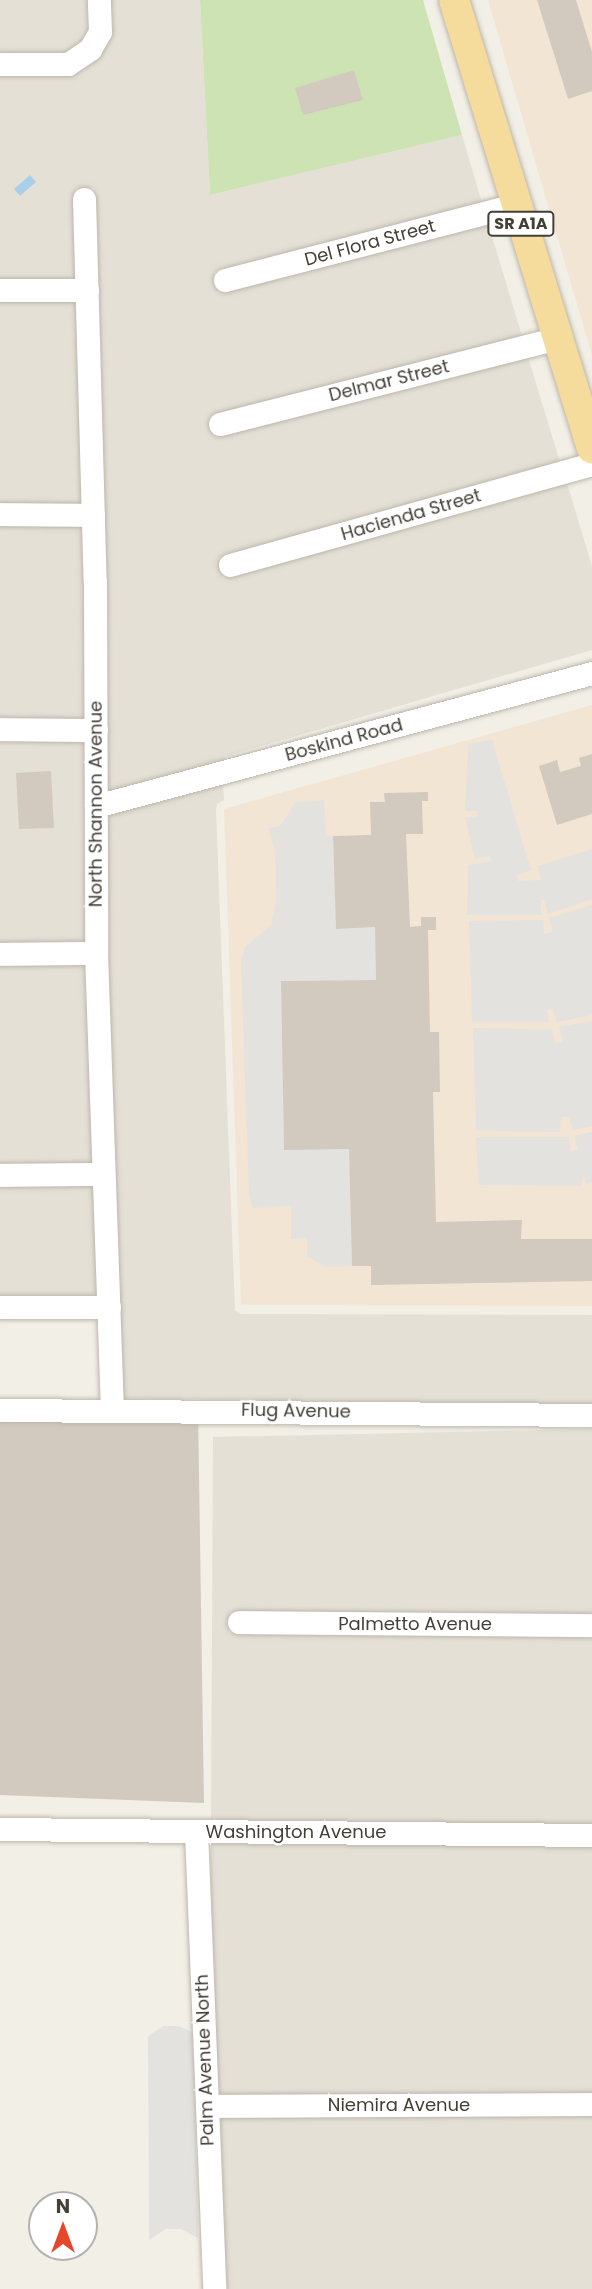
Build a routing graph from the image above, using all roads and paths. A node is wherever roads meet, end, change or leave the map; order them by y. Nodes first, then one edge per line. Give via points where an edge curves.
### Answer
1 (99, 0) edge
2 (454, 0) edge
3 (0, 64) edge
4 (85, 199) dead end
5 (515, 205) junction
6 (225, 281) dead end
7 (0, 290) edge
8 (88, 290) junction
9 (557, 338) junction
10 (220, 424) dead end
11 (592, 448) edge
12 (592, 464) edge
13 (0, 514) edge
14 (93, 515) junction
15 (230, 565) dead end
16 (592, 673) edge
17 (0, 729) edge
18 (96, 730) junction
19 (96, 806) junction
20 (96, 953) junction
21 (0, 954) edge
22 (103, 1174) junction
23 (0, 1175) edge
24 (0, 1307) edge
25 (109, 1307) junction
26 (112, 1409) junction
27 (0, 1410) edge
28 (592, 1415) edge
29 (239, 1622) dead end
30 (592, 1625) edge
31 (0, 1829) edge
32 (196, 1831) junction
33 (592, 1835) edge
34 (592, 2104) edge
35 (206, 2106) junction
36 (214, 2289) edge

1 - 3 street via 100,32 90,49 68,64
2 - 5 main road, SR A1A
4 - 8 street, North Shannon Avenue
5 - 6 street, Del Flora Street
5 - 9 main road, SR A1A
7 - 8 street
8 - 14 street, North Shannon Avenue
9 - 10 street, Delmar Street
9 - 11 main road, SR A1A
12 - 15 street, Hacienda Street
13 - 14 street
14 - 18 street, North Shannon Avenue
16 - 19 street, Boskind Road
17 - 18 street
18 - 19 street, North Shannon Avenue
19 - 20 street, North Shannon Avenue
20 - 21 street
20 - 22 street, North Shannon Avenue
22 - 23 street
22 - 25 street, North Shannon Avenue
24 - 25 street
25 - 26 street, North Shannon Avenue
26 - 27 street, Flug Avenue
26 - 28 street, Flug Avenue
29 - 30 street, Palmetto Avenue
31 - 32 street, Washington Avenue
32 - 33 street, Washington Avenue
32 - 35 street, Palm Avenue North
34 - 35 street, Niemira Avenue
35 - 36 street, Palm Avenue North

